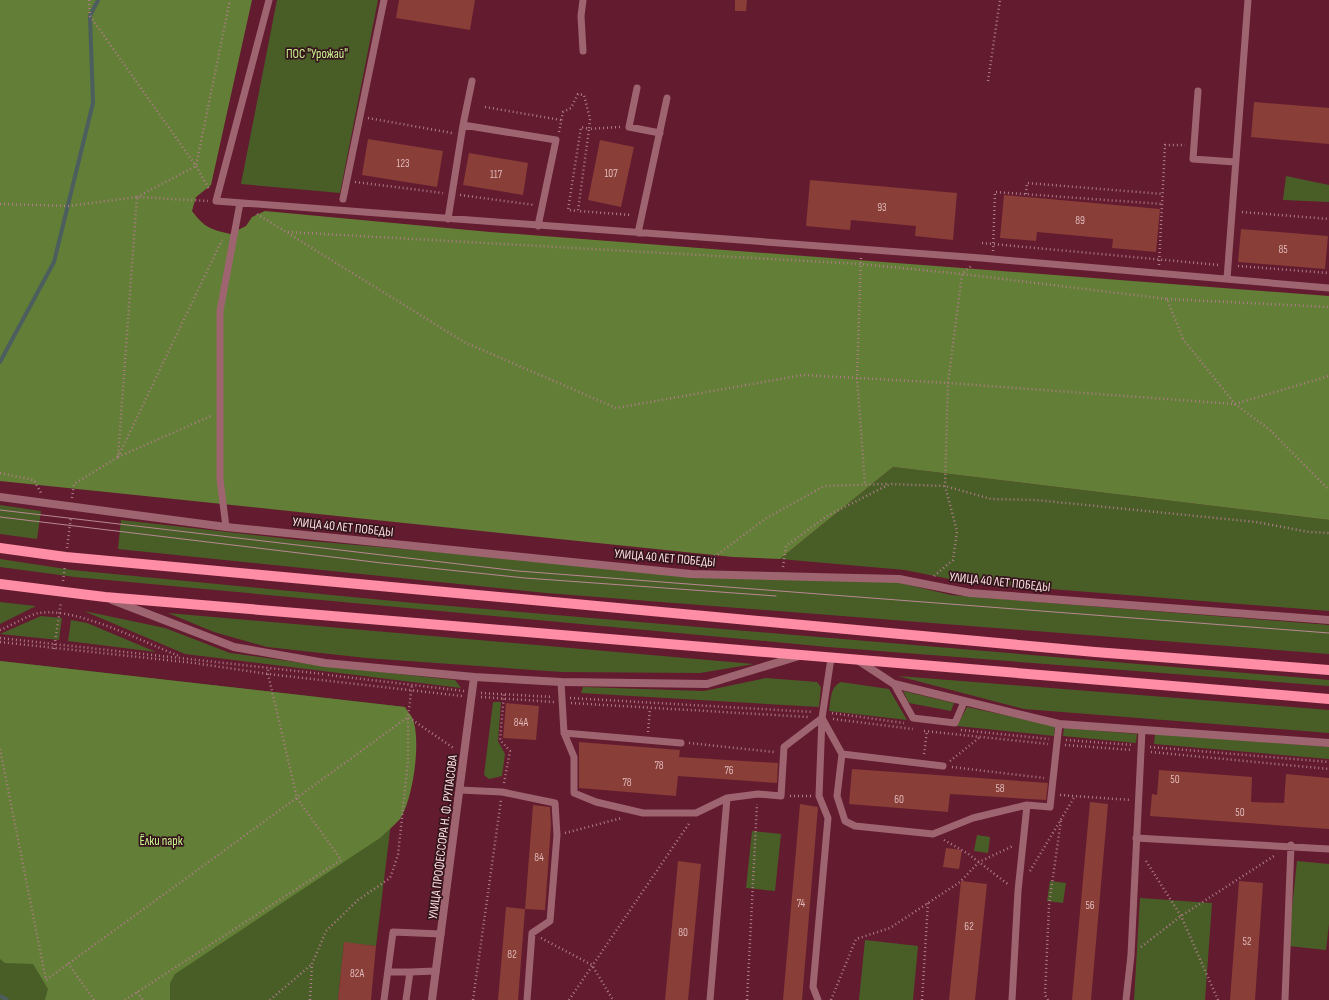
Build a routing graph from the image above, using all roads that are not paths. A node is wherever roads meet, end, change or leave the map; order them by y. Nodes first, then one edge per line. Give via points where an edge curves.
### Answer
1 (269, 0) edge
2 (384, 0) edge
3 (583, 0) edge
4 (1248, 0) edge
5 (583, 51) dead end
6 (472, 81) dead end
7 (637, 88) dead end
8 (1198, 91) dead end
9 (667, 98) dead end
10 (463, 126) junction
11 (660, 133) junction
12 (1235, 162) junction
13 (343, 198) dead end
14 (240, 203) junction
15 (448, 219) junction
16 (538, 226) junction
17 (638, 233) junction
18 (1227, 279) junction
19 (1329, 288) edge
20 (0, 497) edge
21 (226, 526) junction
22 (0, 548) edge
23 (0, 584) edge
24 (105, 597) junction
25 (1329, 620) edge
26 (802, 656) junction
27 (831, 658) junction
28 (858, 661) junction
29 (1329, 670) edge
30 (474, 677) junction
31 (561, 682) junction
32 (894, 684) junction
33 (1329, 699) edge
34 (964, 702) junction
35 (822, 715) junction
36 (1059, 724) junction
37 (1142, 730) junction
38 (564, 733) junction
39 (685, 743) road end
40 (1329, 743) edge
41 (842, 754) junction
42 (944, 766) road end
43 (460, 790) junction
44 (727, 798) junction
45 (1028, 805) junction
46 (1136, 841) junction
47 (1291, 845) junction
48 (1329, 849) edge
49 (441, 934) junction
50 (388, 972) junction
51 (410, 972) junction
52 (436, 972) junction
53 (384, 1000) edge
54 (406, 1000) edge
55 (432, 1000) edge
56 (527, 1000) edge
57 (710, 1000) edge
58 (818, 1000) edge
59 (1012, 1000) edge
60 (1126, 1000) edge
61 (1285, 1000) edge

1 - 14 lane via 216,201
2 - 13 lane
3 - 5 lane
4 - 12 lane
6 - 10 lane
7 - 11 lane via 629,127
8 - 12 lane via 1193,158
9 - 11 lane
10 - 15 lane
10 - 16 lane via 556,140
11 - 17 lane
12 - 18 lane
14 - 15 lane
14 - 21 lane via 220,311 220,479
15 - 16 lane
16 - 17 lane
17 - 18 lane
18 - 19 lane
20 - 21 street, УЛИЦА 40 ЛЕТ ПОБЕДЫ
21 - 25 street, УЛИЦА 40 ЛЕТ ПОБЕДЫ via 691,574 899,579 970,593
22 - 29 main road via 74,558 1064,649
23 - 24 main road
24 - 26 main road
24 - 30 street via 234,646 325,663
26 - 27 main road
26 - 31 street via 707,684
27 - 28 main road
27 - 35 lane
28 - 32 street
28 - 33 main road
30 - 31 street
30 - 43 street, УЛИЦА ПРОФЕССОРА Н. Ф. РУПАСОВА
31 - 38 lane
32 - 34 street
32 - 34 lane via 913,718 955,723
34 - 36 street
35 - 41 lane
35 - 44 lane via 784,747 782,796 758,794
35 - 58 lane via 819,796 828,818 813,987
36 - 37 street
36 - 45 lane via 1050,806
37 - 40 street
37 - 46 lane
38 - 39 lane
38 - 44 lane via 574,757 574,793 596,802 643,813 696,813
41 - 42 lane
41 - 45 lane via 837,796 845,821 855,826 933,834 973,818
43 - 49 street, УЛИЦА ПРОФЕССОРА Н. Ф. РУПАСОВА
43 - 56 lane via 502,792 555,803 557,835 550,921 532,933
44 - 57 lane
45 - 59 lane via 1018,891
46 - 47 lane
46 - 60 lane via 1131,955
47 - 48 lane
47 - 61 lane
49 - 50 lane via 392,932
49 - 52 street, УЛИЦА ПРОФЕССОРА Н. Ф. РУПАСОВА
50 - 51 lane
50 - 53 lane
51 - 52 lane
51 - 54 lane
52 - 55 street, УЛИЦА ПРОФЕССОРА Н. Ф. РУПАСОВА

